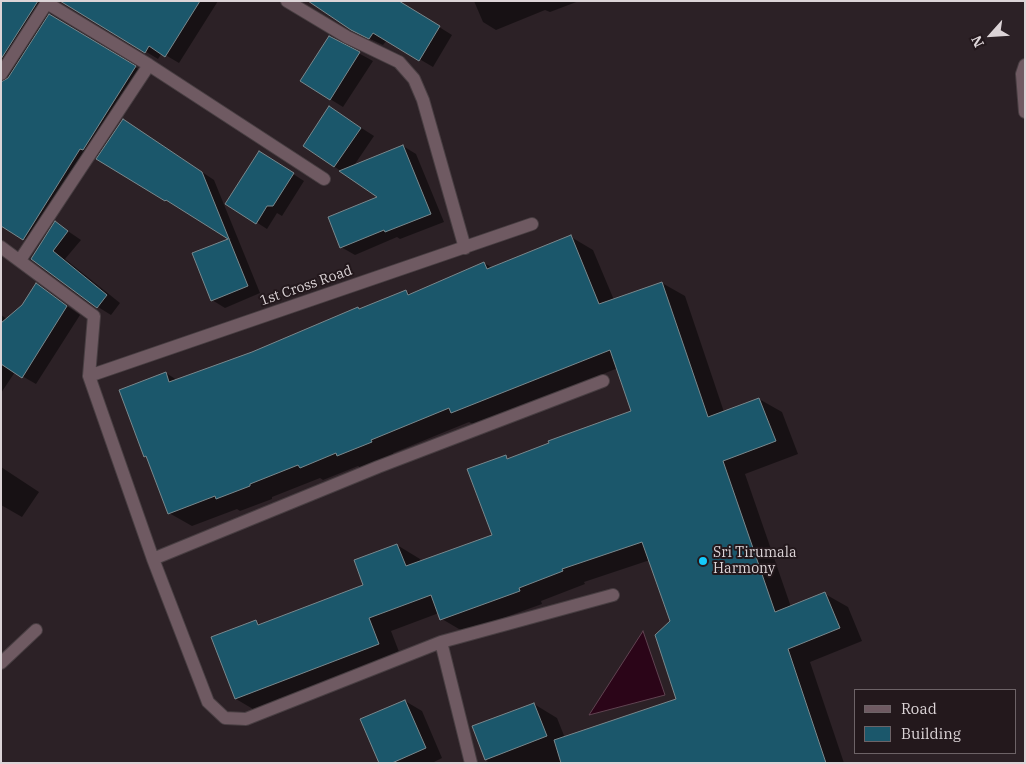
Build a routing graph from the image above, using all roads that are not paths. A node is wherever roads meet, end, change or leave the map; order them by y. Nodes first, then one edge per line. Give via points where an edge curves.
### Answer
1 (288, 1) edge
2 (48, 2) edge
3 (1025, 64) edge
4 (149, 65) junction
5 (1, 74) edge
6 (1025, 112) edge
7 (324, 180) dead end
8 (532, 224) dead end
9 (1, 247) edge
10 (465, 248) junction
11 (20, 260) junction
12 (89, 376) junction
13 (603, 381) dead end
14 (153, 559) junction
15 (613, 595) dead end
16 (36, 630) dead end
17 (441, 642) junction
18 (1, 663) edge
19 (471, 763) edge

1 - 10 street via 347,37 398,62 414,79 423,100
2 - 4 street
2 - 5 street
3 - 6 street via 1022,74
4 - 7 street
4 - 11 street
8 - 10 street, 1st Cross Road
9 - 11 street
10 - 12 street, 1st Cross Road
11 - 12 street via 94,316
12 - 14 street
13 - 14 street via 378,467
14 - 17 street via 208,702 225,718 246,719
15 - 17 street
16 - 18 street
17 - 19 street

